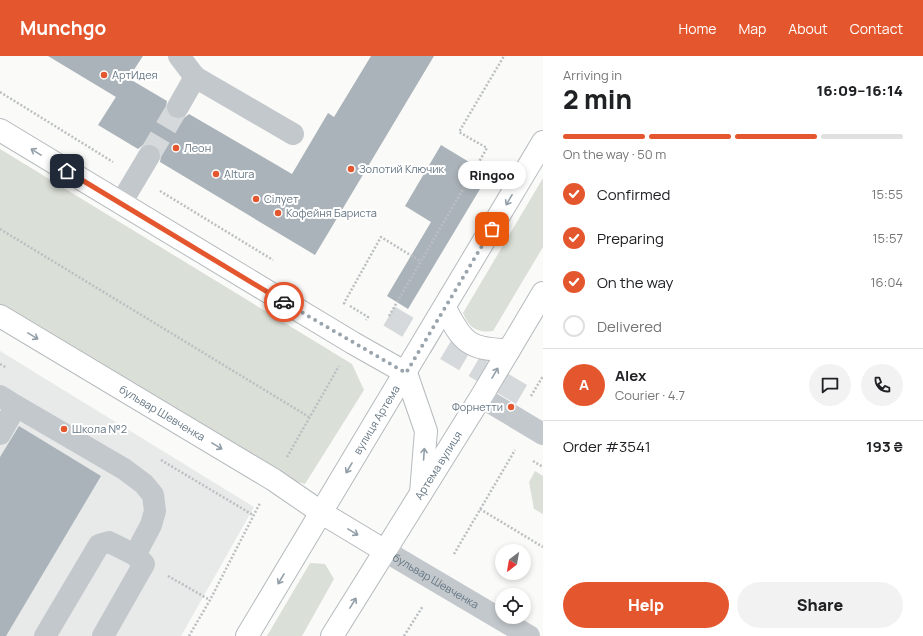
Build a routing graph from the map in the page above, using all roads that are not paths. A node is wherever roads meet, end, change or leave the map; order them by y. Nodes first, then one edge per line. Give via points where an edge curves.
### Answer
1 (179, 56) edge
2 (195, 77) junction
3 (178, 107) tunnel mouth
4 (0, 130) edge
5 (293, 134) dead end
6 (543, 142) edge
7 (149, 156) tunnel mouth
8 (121, 203) junction
9 (543, 293) edge
10 (444, 308) junction
11 (0, 316) edge
12 (509, 350) junction
13 (406, 373) junction
14 (481, 397) junction
15 (8, 401) edge
16 (0, 434) edge
17 (543, 434) edge
18 (421, 493) junction
19 (322, 513) junction
20 (385, 551) junction
21 (139, 559) junction
22 (45, 636) edge
23 (104, 636) edge
24 (247, 636) edge
25 (332, 636) edge
26 (528, 636) edge

1 - 2 street
2 - 3 street
2 - 5 street
8 -> 4 main road
6 -> 10 main road, вулиця Артема
7 - 8 street
8 - 13 main road
9 - 12 main road, Артема вулиця
10 - 12 main road via 455,329 465,340 488,350
10 - 13 main road, вулиця Артема
11 -> 19 main road, бульвар Шевченка via 274,480
14 -> 12 main road, Артема вулиця
18 -> 13 main road via 426,431
13 -> 19 main road, вулиця Артема
14 - 17 street
14 - 18 main road, Артема вулиця
15 - 16 street
15 - 21 street via 124,469 144,484 153,495 156,511
18 - 20 main road, Артема вулиця
19 -> 20 main road, бульвар Шевченка
19 -> 24 main road, вулиця Артема
25 -> 20 main road, Артема вулиця
20 - 26 street, бульвар Шевченка
21 - 22 street via 109,542 99,545
21 - 23 street

